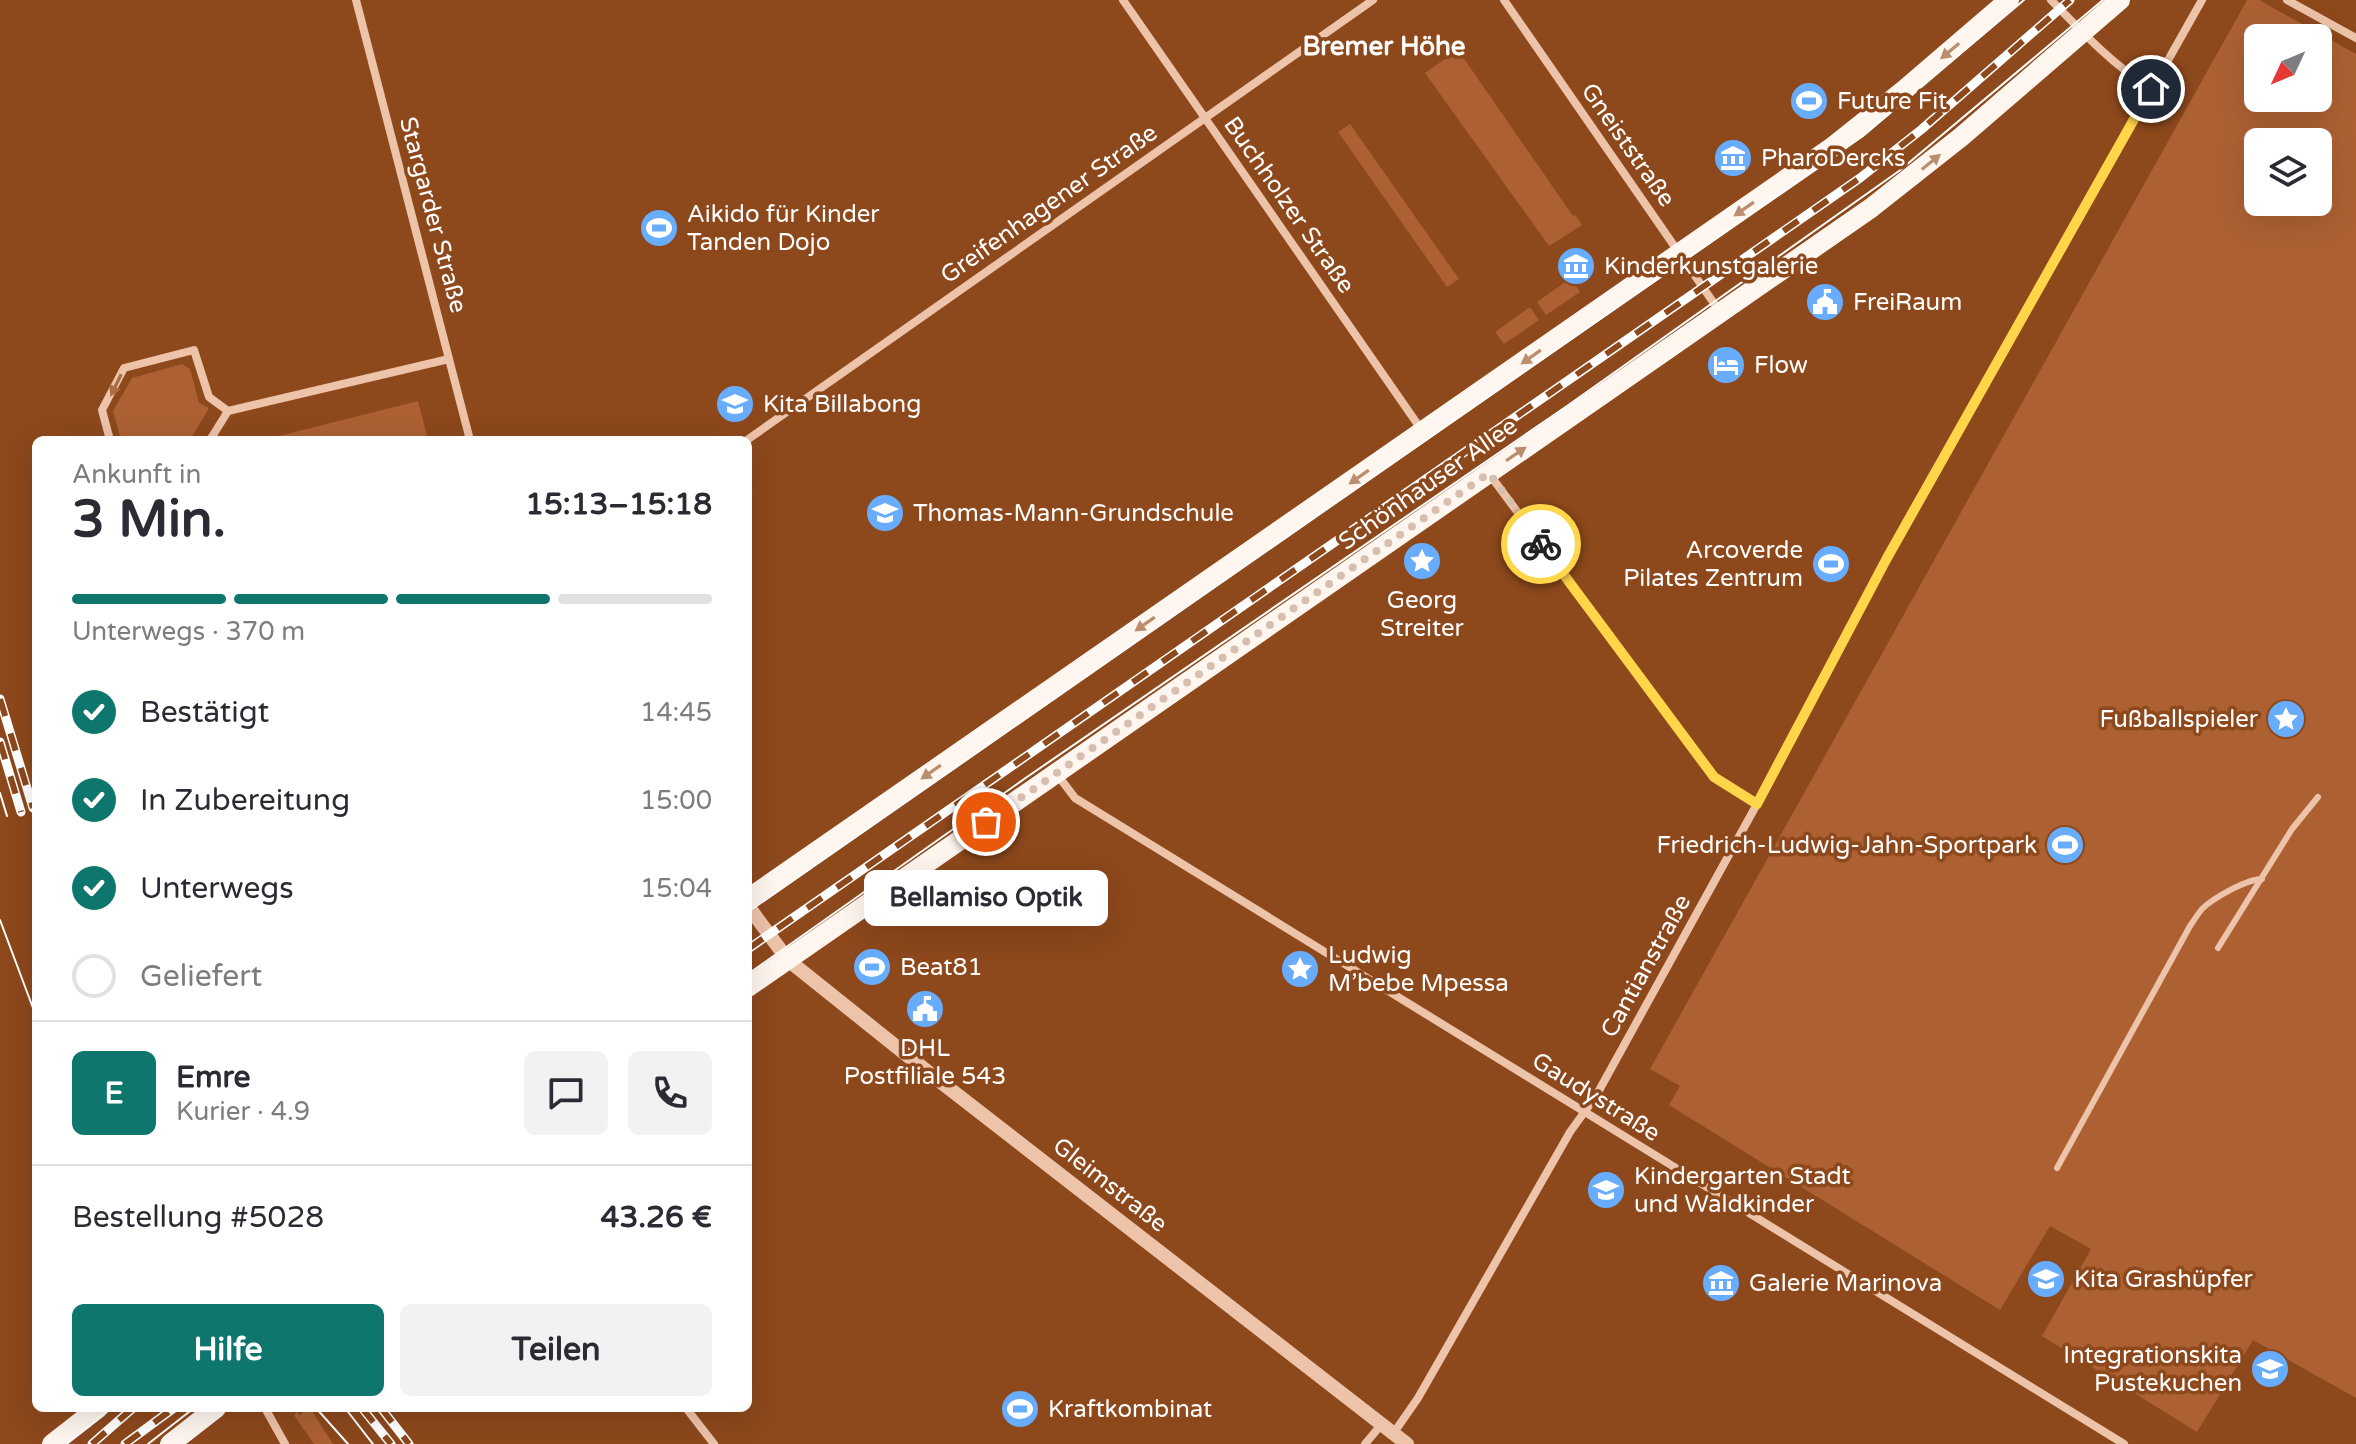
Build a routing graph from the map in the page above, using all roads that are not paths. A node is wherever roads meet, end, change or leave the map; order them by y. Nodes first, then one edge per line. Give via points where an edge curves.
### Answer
1 (356, 0) edge
2 (1123, 0) edge
3 (1373, 0) edge
4 (1504, 0) edge
5 (2009, 0) edge
6 (2051, 0) edge
7 (2120, 0) edge
8 (2202, 0) edge
9 (2287, 0) edge
10 (2082, 33) junction
11 (2356, 38) edge
12 (2151, 89) junction
13 (1205, 120) junction
14 (1680, 253) junction
15 (1721, 312) junction
16 (449, 359) junction
17 (228, 411) junction
18 (1423, 432) junction
19 (109, 436) edge
20 (212, 436) edge
21 (469, 436) edge
22 (752, 437) edge
23 (1489, 473) junction
24 (1056, 772) junction
25 (2318, 797) dead end
26 (1757, 804) junction
27 (2262, 879) junction
28 (752, 896) edge
29 (752, 911) edge
30 (2218, 948) dead end
31 (788, 960) junction
32 (752, 984) edge
33 (1584, 1113) junction
34 (2057, 1168) dead end
35 (93, 1412) edge
36 (211, 1412) edge
37 (267, 1412) edge
38 (689, 1412) edge
39 (1387, 1430) junction
40 (52, 1444) edge
41 (170, 1444) edge
42 (285, 1444) edge
43 (714, 1444) edge
44 (1365, 1444) edge
45 (1407, 1444) edge
46 (2124, 1444) edge

1 - 16 street, Stargarder Straße
2 - 13 street, Buchholzer Straße
3 - 13 street, Greifenhagener Straße
4 - 14 street, Gneiststraße
5 -> 14 main road, Schönhauser Allee via 1831,148
6 - 10 street
7 - 10 main road, Schönhauser Allee
8 - 12 street, Cantianstraße
9 - 11 street
10 - 12 street
15 -> 10 main road, Schönhauser Allee via 1923,168
12 - 26 street, Cantianstraße via 1887,558
13 - 18 street, Buchholzer Straße
13 - 22 street, Greifenhagener Straße
14 - 15 street, Gneiststraße
14 -> 18 main road, Schönhauser Allee
23 -> 15 main road, Schönhauser Allee
16 - 17 street
16 - 21 street, Stargarder Straße
17 -> 19 street via 209,397 194,350 124,368 102,410
17 - 20 street
18 -> 28 main road, Schönhauser Allee
23 - 24 main road, Schönhauser Allee
23 - 26 street via 1714,777
24 - 31 main road, Schönhauser Allee
24 - 33 street, Gaudystraße via 1075,798
25 - 27 lane
26 - 33 street, Cantianstraße
27 - 30 lane
27 - 34 lane via 2202,909
29 - 31 street, Gleimstraße
31 - 32 main road, Schönhauser Allee
31 - 39 street, Gleimstraße
33 - 39 street, Cantianstraße via 1418,1398
33 - 46 street, Gaudystraße
35 - 40 main road
36 - 41 main road
37 - 42 street
38 - 43 street
39 - 44 street, Cantianstraße
39 - 45 street, Gleimstraße

